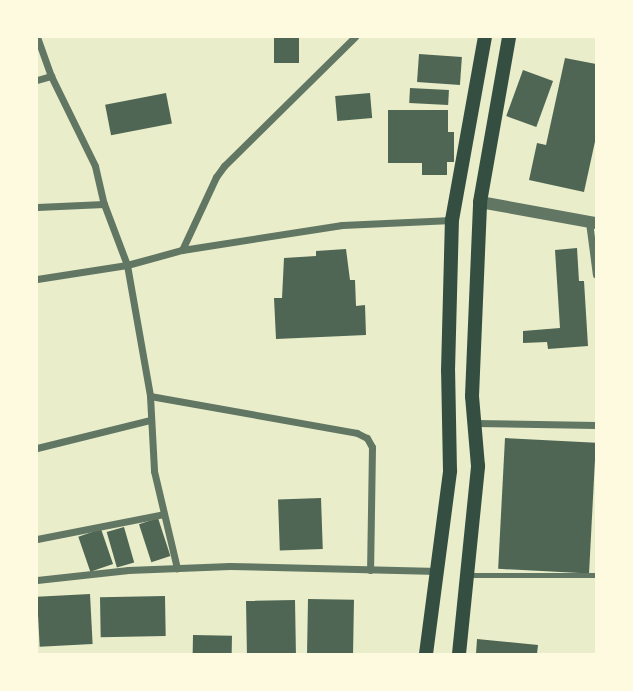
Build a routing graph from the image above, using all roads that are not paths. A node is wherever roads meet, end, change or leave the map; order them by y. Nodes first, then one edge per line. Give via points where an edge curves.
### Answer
1 (37, 37) edge
2 (355, 37) edge
3 (485, 37) edge
4 (509, 37) edge
5 (51, 76) junction
6 (37, 80) edge
7 (480, 202) junction
8 (104, 204) junction
9 (37, 207) edge
10 (452, 220) junction
11 (592, 222) edge
12 (182, 250) junction
13 (127, 265) junction
14 (596, 275) edge
15 (37, 279) edge
16 (150, 396) junction
17 (150, 420) junction
18 (474, 423) junction
19 (596, 425) edge
20 (37, 448) edge
21 (164, 514) junction
22 (37, 539) edge
23 (177, 568) junction
24 (370, 570) junction
25 (439, 571) junction
26 (469, 575) junction
27 (596, 575) edge
28 (37, 580) edge
29 (426, 654) edge
30 (459, 654) edge

1 - 5 street
2 - 12 street via 224,166
3 - 10 main road
4 - 7 main road
5 - 6 street
5 - 8 street via 95,166
7 - 11 street
7 - 18 main road
8 - 9 street
8 - 13 street
10 - 12 street via 342,225
10 - 25 main road via 450,471
11 - 14 street
12 - 13 street
13 - 15 street
13 - 16 street
16 - 17 street
16 - 24 street via 367,438 372,447
17 - 20 street
17 - 21 street via 154,471
18 - 19 street
18 - 26 main road via 478,466
21 - 22 street
21 - 23 street
23 - 24 street
23 - 28 street
24 - 25 street
25 - 29 main road
26 - 27 lane
26 - 30 main road

